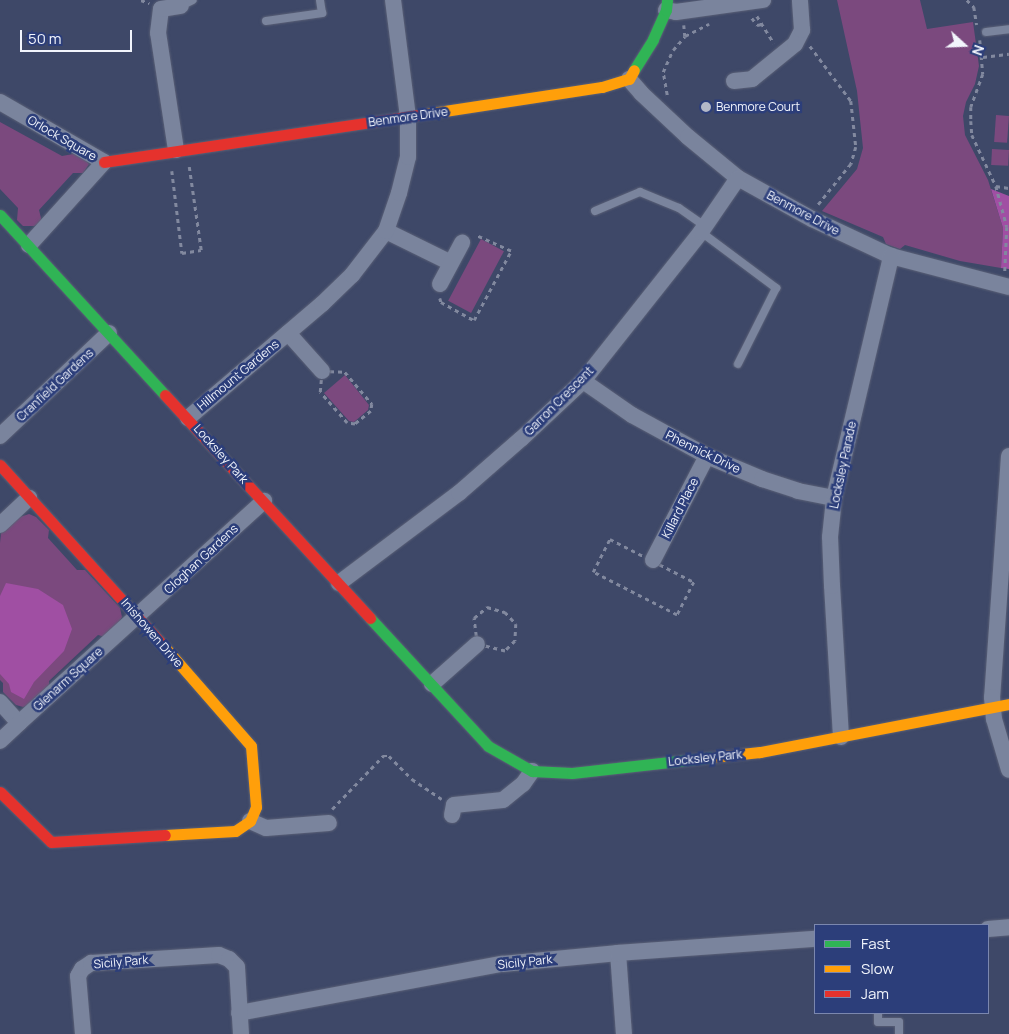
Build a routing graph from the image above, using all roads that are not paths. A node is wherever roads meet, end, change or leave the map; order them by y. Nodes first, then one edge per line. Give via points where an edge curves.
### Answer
1 (320, 0) edge
2 (393, 0) edge
3 (800, 0) edge
4 (187, 3) edge
5 (666, 5) edge
6 (753, 6) edge
7 (266, 21) dead end
8 (1009, 29) edge
9 (986, 32) dead end
10 (629, 79) junction
11 (734, 81) dead end
12 (0, 102) edge
13 (408, 117) junction
14 (177, 150) junction
15 (104, 162) junction
16 (738, 178) junction
17 (595, 211) dead end
18 (0, 215) edge
19 (703, 229) junction
20 (386, 231) junction
21 (462, 243) road end
22 (29, 245) junction
23 (891, 256) junction
24 (451, 263) junction
25 (440, 284) road end
26 (1007, 286) edge
27 (110, 333) junction
28 (288, 333) junction
29 (738, 364) dead end
30 (322, 370) road end
31 (583, 381) junction
32 (188, 418) junction
33 (0, 436) edge
34 (707, 456) junction
35 (1009, 456) edge
36 (0, 465) edge
37 (1008, 486) edge
38 (29, 498) junction
39 (834, 498) junction
40 (264, 501) junction
41 (0, 524) edge
42 (653, 560) road end
43 (339, 583) junction
44 (138, 617) junction
45 (477, 644) road end
46 (432, 684) junction
47 (0, 702) edge
48 (1009, 704) edge
49 (992, 707) junction
50 (19, 723) junction
51 (841, 737) junction
52 (0, 741) edge
53 (1009, 770) edge
54 (532, 771) junction
55 (4, 803) edge
56 (453, 810) road end
57 (250, 821) junction
58 (329, 823) road end
59 (989, 928) edge
60 (1009, 928) edge
61 (814, 939) edge
62 (618, 952) junction
63 (239, 1013) junction
64 (878, 1014) edge
65 (83, 1034) edge
66 (241, 1034) edge
67 (624, 1034) edge
68 (899, 1034) edge

1 - 7 lane via 322,13
2 - 13 street, Hillmount Gardens
3 - 11 street via 799,38 752,79
4 - 14 street via 161,9 158,33
5 - 6 street via 676,12
5 - 10 street via 654,39
8 - 9 lane
10 - 13 street, Benmore Drive via 602,87
10 - 16 street, Benmore Drive via 668,118
12 - 15 street, Orlock Square
13 - 14 street, Benmore Drive
13 - 20 street, Hillmount Gardens via 408,157 400,193
14 - 15 street, Benmore Drive
15 - 22 street, Orlock Square
16 - 19 street, Garron Crescent
16 - 23 street, Benmore Drive via 812,219
17 - 19 lane via 640,192 679,208
18 - 22 street, Locksley Park
19 - 29 lane via 776,288
19 - 31 street, Garron Crescent
20 - 24 street
20 - 28 street, Hillmount Gardens via 352,275
21 - 24 street
22 - 27 street, Locksley Park
23 - 26 street, Benmore Drive
23 - 39 street, Locksley Parade
24 - 25 street
27 - 32 street, Locksley Park
27 - 33 street, Cranfield Gardens
28 - 30 street, Hillmount Gardens
28 - 32 street, Hillmount Gardens
31 - 34 street, Phennick Drive via 632,415
31 - 43 street, Garron Crescent via 459,493
32 - 40 street, Locksley Park
34 - 39 street, Phennick Drive via 798,491
34 - 42 street, Killard Place
35 - 37 street
36 - 38 street, Inishowen Drive
37 - 49 street
38 - 41 street
38 - 44 street, Inishowen Drive
39 - 51 street, Locksley Parade via 830,537
40 - 43 street, Locksley Park
40 - 44 street, Cloghan Gardens
43 - 46 street, Locksley Park
44 - 50 street, Glenarm Square
44 - 57 street, Inishowen Drive via 251,746 256,807
45 - 46 street
46 - 54 street, Locksley Park via 488,746
47 - 50 street
48 - 49 street, Locksley Park
49 - 51 street, Locksley Park
49 - 53 street
50 - 52 street
51 - 54 street, Locksley Park via 760,752 572,773
54 - 56 street via 523,784 503,800
55 - 57 street via 50,842 235,831
57 - 58 street via 266,828
59 - 60 street
61 - 62 street, Sicily Park
62 - 63 street, Sicily Park via 502,964
62 - 67 street
63 - 65 street, Sicily Park via 237,967 219,955 91,963 78,976
63 - 66 street, Sicily Park
64 - 68 lane via 878,1022 899,1022

